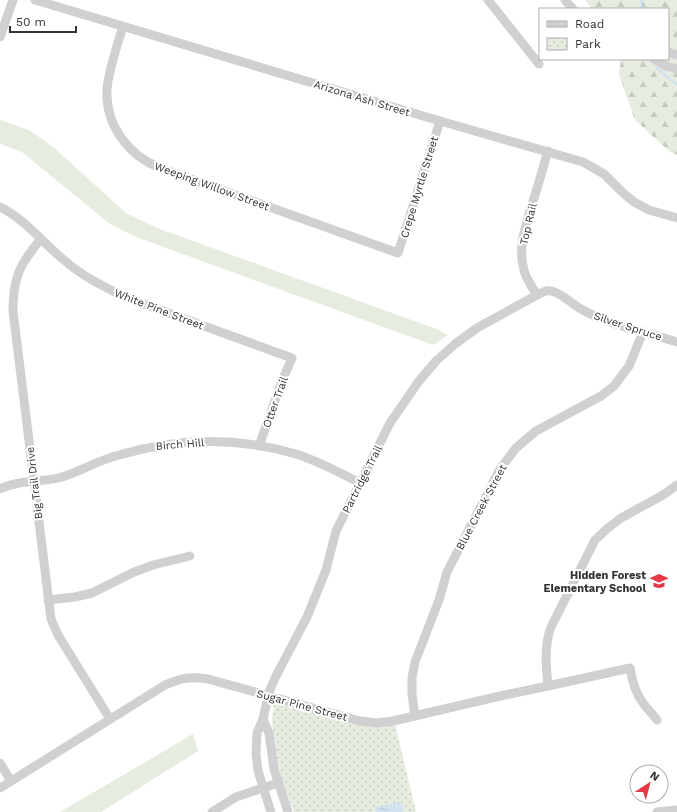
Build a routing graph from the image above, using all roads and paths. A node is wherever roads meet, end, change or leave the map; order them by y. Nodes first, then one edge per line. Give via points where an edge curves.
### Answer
1 (13, 0) edge
2 (35, 0) edge
3 (488, 0) edge
4 (565, 0) edge
5 (571, 8) edge
6 (124, 26) junction
7 (0, 37) edge
8 (656, 60) edge
9 (539, 64) dead end
10 (677, 69) edge
11 (440, 121) junction
12 (548, 151) junction
13 (0, 207) edge
14 (677, 218) edge
15 (41, 239) junction
16 (398, 253) joint
17 (537, 294) junction
18 (643, 332) junction
19 (677, 342) edge
20 (292, 358) joint
21 (259, 446) junction
22 (34, 481) junction
23 (360, 483) junction
24 (677, 485) edge
25 (0, 489) edge
26 (190, 556) dead end
27 (48, 600) junction
28 (548, 686) junction
29 (268, 696) junction
30 (415, 716) junction
31 (110, 719) junction
32 (263, 719) junction
33 (657, 720) dead end
34 (0, 763) edge
35 (11, 781) junction
36 (278, 783) junction
37 (0, 788) edge
38 (263, 788) junction
39 (677, 810) edge
40 (212, 812) edge
41 (271, 812) edge
42 (288, 812) edge
43 (657, 812) edge

1 - 7 street
2 - 6 street, Arizona Ash Street
3 - 9 street
4 - 5 street
6 - 11 street, Arizona Ash Street
6 - 16 street, Weeping Willow Street via 109,73 108,107 121,138 138,156 160,168
8 - 10 street
11 - 12 street, Arizona Ash Street
11 - 16 street, Crepe Myrtle Street
12 - 14 street, Arizona Ash Street via 591,165 634,202 648,210
12 - 17 street, Top Rail via 524,229 521,252 524,271
13 - 15 street, White Pine Street
15 - 20 street, White Pine Street via 64,261 84,275 127,298
15 - 22 street, Big Trail Drive via 23,262 13,294
17 - 18 street, Silver Spruce via 553,292 596,317
17 - 23 street, Partridge Trail via 477,328 436,362 414,386 390,423
18 - 19 street, Silver Spruce
18 - 30 street, Blue Creek Street via 629,366 614,386 601,396 536,431 516,448 500,469 447,572 415,662 412,694
20 - 21 street, Otter Trail
21 - 22 street, Birch Hill via 213,441 181,442 118,455 60,478
21 - 23 street, Birch Hill via 297,454
22 - 25 street, Birch Hill via 10,484
22 - 27 street, Big Trail Drive
23 - 29 street, Partridge Trail via 336,531 326,570 307,617
24 - 28 street via 621,518 595,540 550,627 546,649
26 - 27 street via 134,572 92,593
27 - 31 street, Big Trail Drive via 51,619 58,635
28 - 30 street, Sugar Pine Street
28 - 33 street, Sugar Pine Street via 630,668 636,691
29 - 30 street, Sugar Pine Street via 360,721 377,723
29 - 31 street, Sugar Pine Street via 208,679 180,679 165,685
29 - 32 street, Partridge Trail
31 - 35 street, Sugar Pine Street
32 - 36 street via 269,733
32 - 38 street, Partridge Trail via 257,732 256,754
34 - 35 street
35 - 37 street, Sugar Pine Street
36 - 38 street
36 - 42 street
38 - 40 street via 236,797
38 - 41 street, Partridge Trail
39 - 43 street

